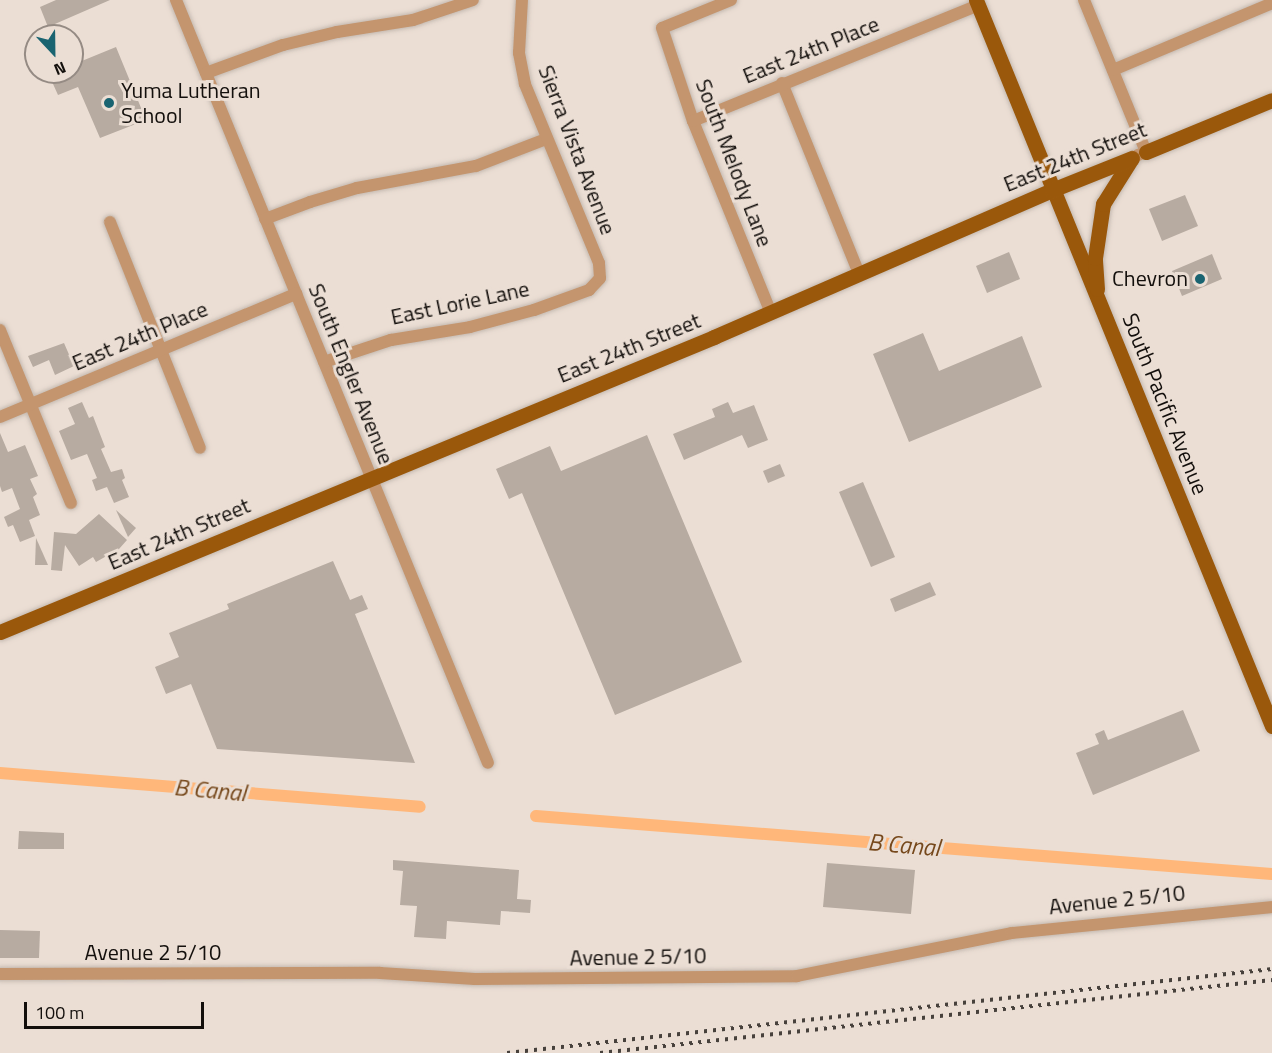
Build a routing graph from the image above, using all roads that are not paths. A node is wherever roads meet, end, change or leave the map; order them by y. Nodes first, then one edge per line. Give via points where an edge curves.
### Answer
1 (176, 0) edge
2 (473, 0) edge
3 (522, 0) edge
4 (731, 0) edge
5 (1084, 0) edge
6 (977, 2) edge
7 (1272, 3) edge
8 (1113, 70) junction
9 (206, 72) junction
10 (782, 84) junction
11 (1272, 100) edge
12 (693, 121) junction
13 (546, 139) junction
14 (1139, 155) junction
15 (1052, 190) junction
16 (265, 219) junction
17 (110, 222) dead end
18 (859, 274) junction
19 (600, 278) joint
20 (296, 294) junction
21 (1098, 301) junction
22 (771, 313) junction
23 (0, 330) edge
24 (162, 349) junction
25 (324, 362) junction
26 (30, 404) junction
27 (0, 417) edge
28 (200, 448) dead end
29 (371, 479) junction
30 (70, 502) dead end
31 (0, 632) edge
32 (1272, 726) edge
33 (488, 763) dead end
34 (1272, 907) edge
35 (0, 974) edge

1 - 9 street, South Engler Avenue
2 - 9 street via 413,20 283,45
3 - 13 street, Sierra Vista Avenue via 522,68
4 - 12 street, South Melody Lane via 662,28
5 - 8 street
6 - 10 street, East 24th Place
6 - 15 main road, South Pacific Avenue
7 - 8 street
8 - 14 street
9 - 16 street, South Engler Avenue
10 - 12 street, East 24th Place
10 - 18 street
11 - 14 main road, East 24th Street
12 - 22 street, South Melody Lane
13 - 16 street via 476,166 357,188
13 - 19 street, Sierra Vista Avenue via 599,263
14 - 15 main road, East 24th Street
14 - 21 main road via 1103,204 1095,258
15 - 18 main road, East 24th Street
15 - 21 main road, South Pacific Avenue
16 - 20 street, South Engler Avenue
17 - 24 street
18 - 22 main road, East 24th Street
19 - 25 street, East Lorie Lane via 589,290 534,310 470,327 391,340
20 - 24 street, East 24th Place
20 - 25 street, South Engler Avenue
21 - 32 main road, South Pacific Avenue
22 - 29 main road, East 24th Street
23 - 26 street
24 - 26 street, East 24th Place
24 - 28 street
25 - 29 street, South Engler Avenue
26 - 27 street, East 24th Place
26 - 30 street
29 - 31 main road, East 24th Street
29 - 33 street, South Engler Avenue
34 - 35 street, Avenue 2 5/10 via 1012,933 797,976 475,979 380,973

